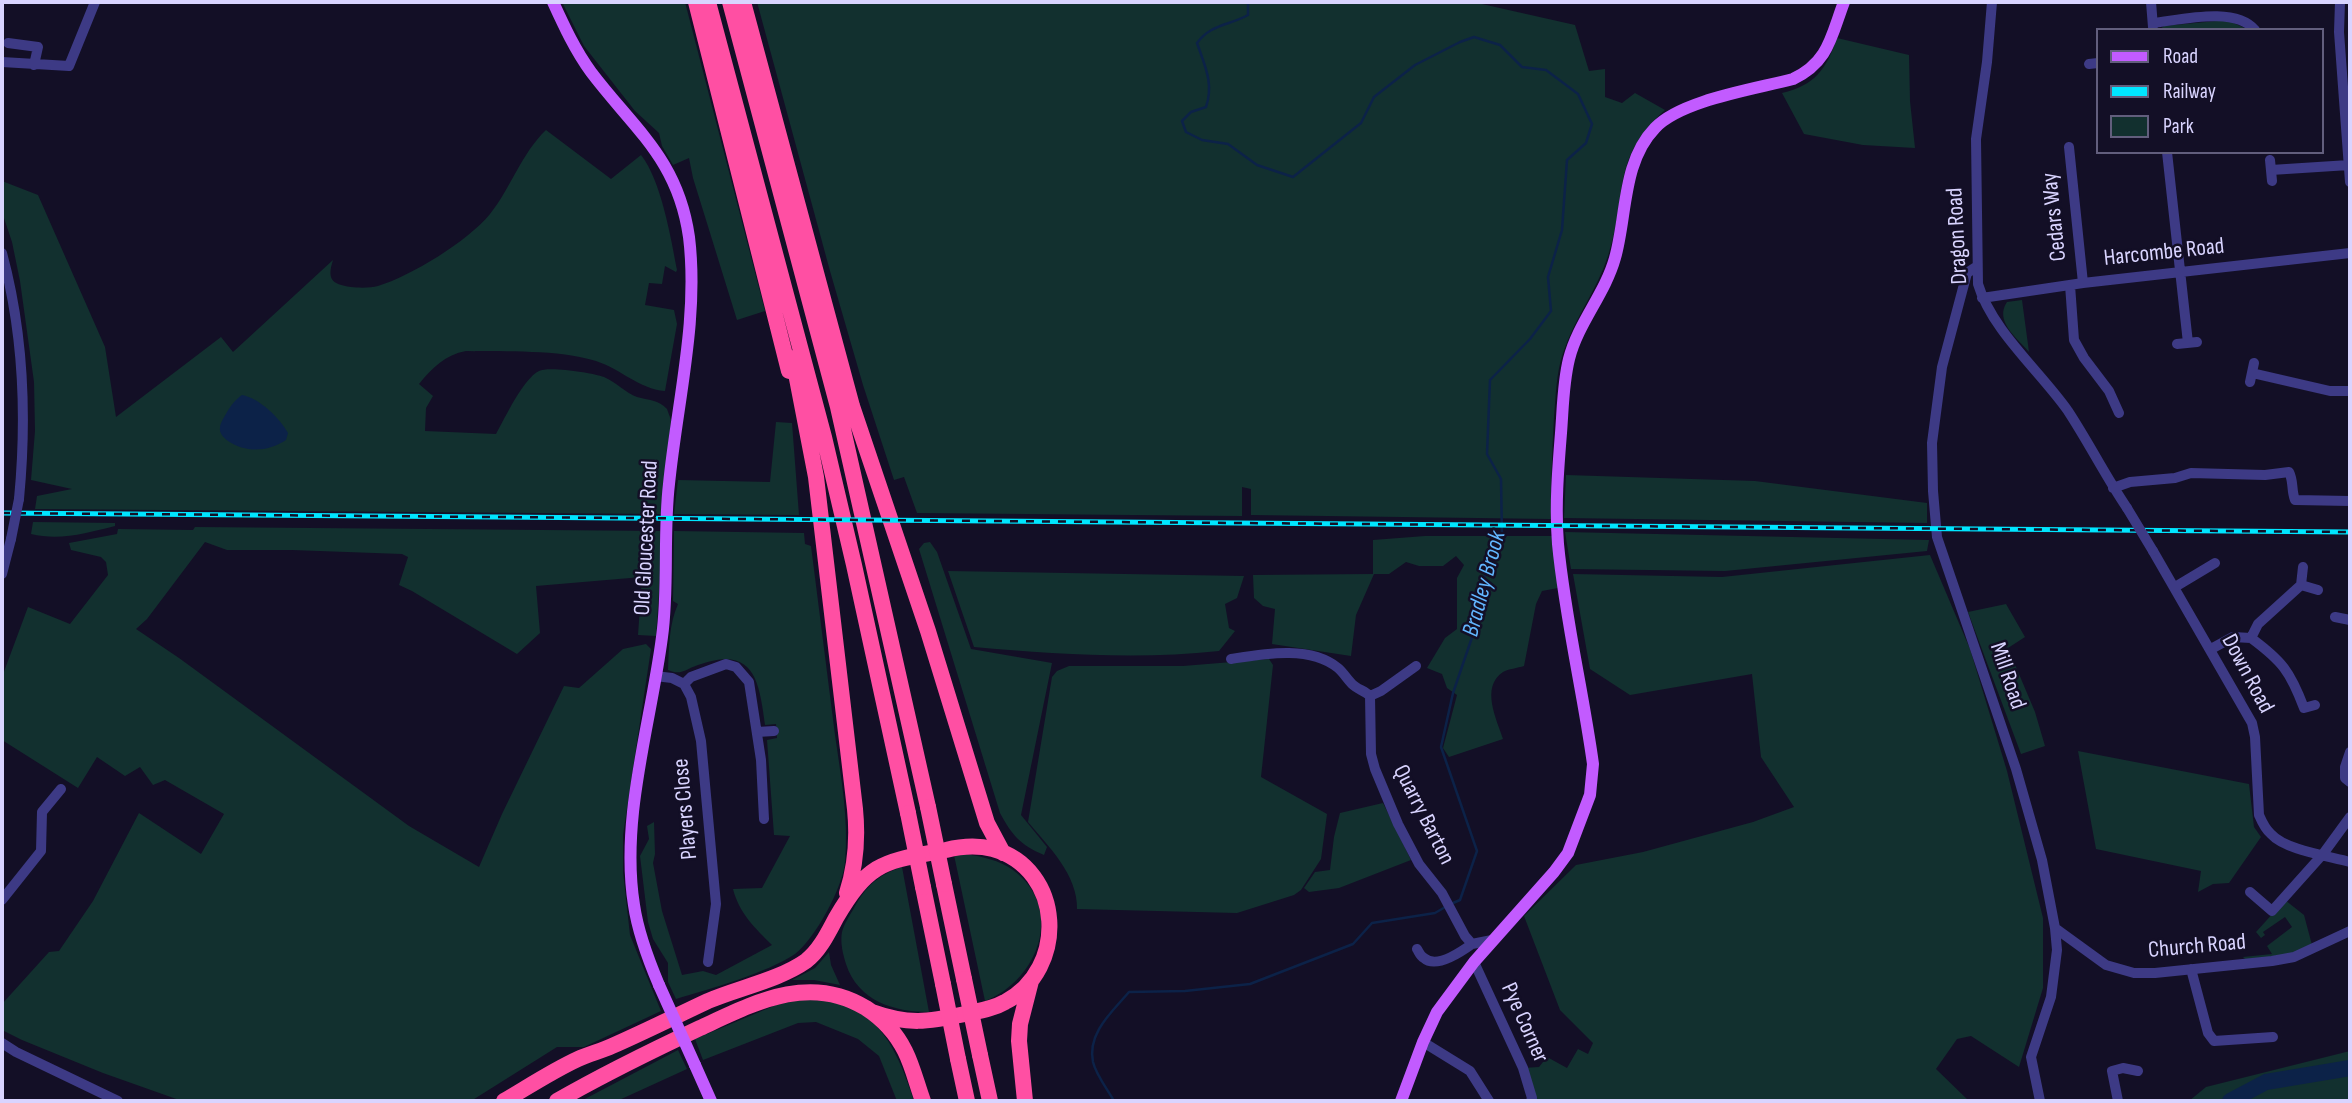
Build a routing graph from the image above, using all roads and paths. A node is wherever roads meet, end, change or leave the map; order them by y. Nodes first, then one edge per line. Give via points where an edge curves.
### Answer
1 (95, 2) edge
2 (553, 2) edge
3 (696, 2) edge
4 (708, 2) edge
5 (730, 2) edge
6 (743, 2) edge
7 (1844, 2) edge
8 (1992, 2) edge
9 (2151, 2) edge
10 (2340, 2) edge
11 (2153, 26) edge
12 (2253, 28) edge
13 (8, 43) dead end
14 (38, 47) junction
15 (50, 51) dead end
16 (2, 62) edge
17 (34, 65) junction
18 (2069, 147) dead end
19 (2167, 154) edge
20 (2349, 165) edge
21 (2271, 170) dead end
22 (2350, 182) edge
23 (2, 253) edge
24 (2350, 253) edge
25 (1976, 267) junction
26 (780, 269) junction
27 (2180, 272) junction
28 (2083, 283) junction
29 (2070, 285) junction
30 (1982, 298) junction
31 (2187, 343) dead end
32 (2252, 372) dead end
33 (2350, 391) edge
34 (2119, 413) dead end
35 (2113, 488) junction
36 (2350, 501) edge
37 (2127, 508) joint
38 (2215, 563) dead end
39 (2303, 567) dead end
40 (2, 574) edge
41 (2301, 585) junction
42 (2175, 587) junction
43 (2318, 590) dead end
44 (831, 615) junction
45 (2335, 617) dead end
46 (2350, 620) edge
47 (2251, 638) junction
48 (2211, 649) junction
49 (1231, 659) dead end
50 (1416, 666) dead end
51 (655, 676) junction
52 (684, 684) junction
53 (1370, 696) junction
54 (2315, 705) dead end
55 (774, 731) dead end
56 (757, 732) junction
57 (2347, 750) edge
58 (2350, 782) edge
59 (61, 789) dead end
60 (2350, 817) edge
61 (764, 819) dead end
62 (1003, 853) junction
63 (2323, 854) junction
64 (2350, 862) edge
65 (4, 892) edge
66 (2250, 892) dead end
67 (843, 908) junction
68 (2055, 928) junction
69 (2350, 931) edge
70 (1492, 940) junction
71 (1472, 944) junction
72 (1417, 948) dead end
73 (708, 962) dead end
74 (1474, 962) junction
75 (2191, 969) junction
76 (1031, 981) junction
77 (872, 1012) junction
78 (2273, 1037) dead end
79 (1423, 1042) junction
80 (2, 1043) edge
81 (609, 1048) junction
82 (2138, 1072) dead end
83 (118, 1101) edge
84 (504, 1101) edge
85 (520, 1101) edge
86 (558, 1101) edge
87 (711, 1101) edge
88 (923, 1101) edge
89 (967, 1101) edge
90 (990, 1101) edge
91 (1025, 1101) edge
92 (1401, 1101) edge
93 (1489, 1101) edge
94 (1531, 1101) edge
95 (2039, 1101) edge
96 (2118, 1101) edge

1 - 17 street via 69,66
2 - 51 main road, Old Gloucester Road via 589,69 663,160 680,196 688,235 690,320 668,487 665,601
3 - 44 highway via 800,413
4 - 26 highway
5 - 90 highway, bridge via 838,407
6 - 62 highway via 852,406 987,823
7 - 70 main road via 1820,62 1808,72 1671,115 1654,128 1632,170 1610,275 1570,357 1559,457 1558,544 1593,779 1568,853
8 - 25 street, Dragon Road via 1976,139
9 - 11 street
10 - 20 street
11 - 12 street via 2228,15
13 - 14 street
14 - 15 street
14 - 17 street
16 - 17 street
18 - 28 street, Cedars Way
19 - 27 street
20 - 21 street
20 - 22 street
23 - 40 street, bridge via 17,317 24,428 19,499
24 - 27 street, Harcombe Road
25 - 30 street, Dragon Road
25 - 68 street, Mill Road via 1967,273 1942,367 1932,443 1937,537 2016,769 2042,860
26 - 44 highway via 816,477
26 - 89 highway, bridge via 851,552
27 - 28 street, Harcombe Road
27 - 31 street
28 - 29 street, Harcombe Road
29 - 30 street, Harcombe Road
29 - 34 street via 2074,340
30 - 35 street, Dragon Road via 2068,412
32 - 33 street via 2330,391
35 - 36 street via 2191,473 2289,472 2295,500
35 - 37 street, Dragon Road
37 - 42 street, Down Road, bridge
38 - 42 street
39 - 41 street
41 - 43 street
41 - 47 street via 2258,624
42 - 48 street, Down Road
44 - 67 highway via 858,835
45 - 46 street
47 - 48 street via 2232,637
47 - 54 street via 2276,657 2292,678 2304,708
48 - 63 street, Down Road via 2252,723 2259,815 2264,826 2281,843
49 - 53 street via 1279,653 1312,657 1338,668
50 - 53 street
51 - 52 street
51 - 87 main road, Old Gloucester Road, bridge via 634,816 630,865 634,904 659,985
52 - 56 street via 720,665 736,667 751,688
52 - 73 street, Players Close via 701,741 716,904
53 - 71 street, Quarry Barton via 1375,769 1419,864
55 - 56 street
56 - 61 street
57 - 58 street via 2345,778
59 - 65 street via 42,812 41,851
60 - 63 street
62 - 67 highway via 970,846 897,859 868,873
62 - 76 highway via 1031,875 1048,905 1048,947
63 - 64 street, Down Road
63 - 66 street via 2272,911
67 - 81 highway via 807,960
68 - 75 street, Church Road via 2106,965 2134,972
68 - 95 street, Mill Road via 2051,997 2031,1057
69 - 75 street, Church Road via 2294,957
70 - 71 street
70 - 74 main road
71 - 72 street via 1432,962 1424,960
74 - 79 main road via 1437,1012
74 - 94 street, Pye Corner via 1523,1068
75 - 78 street via 2214,1041
76 - 77 highway via 1016,996 989,1009 931,1022
76 - 91 highway via 1019,1041
77 - 86 highway via 840,995 820,991 778,996 645,1054
77 - 88 highway via 889,1026 906,1053
79 - 92 main road
79 - 93 street via 1470,1071
80 - 83 street
81 - 84 highway via 579,1058
81 - 85 highway
82 - 96 street via 2112,1071

